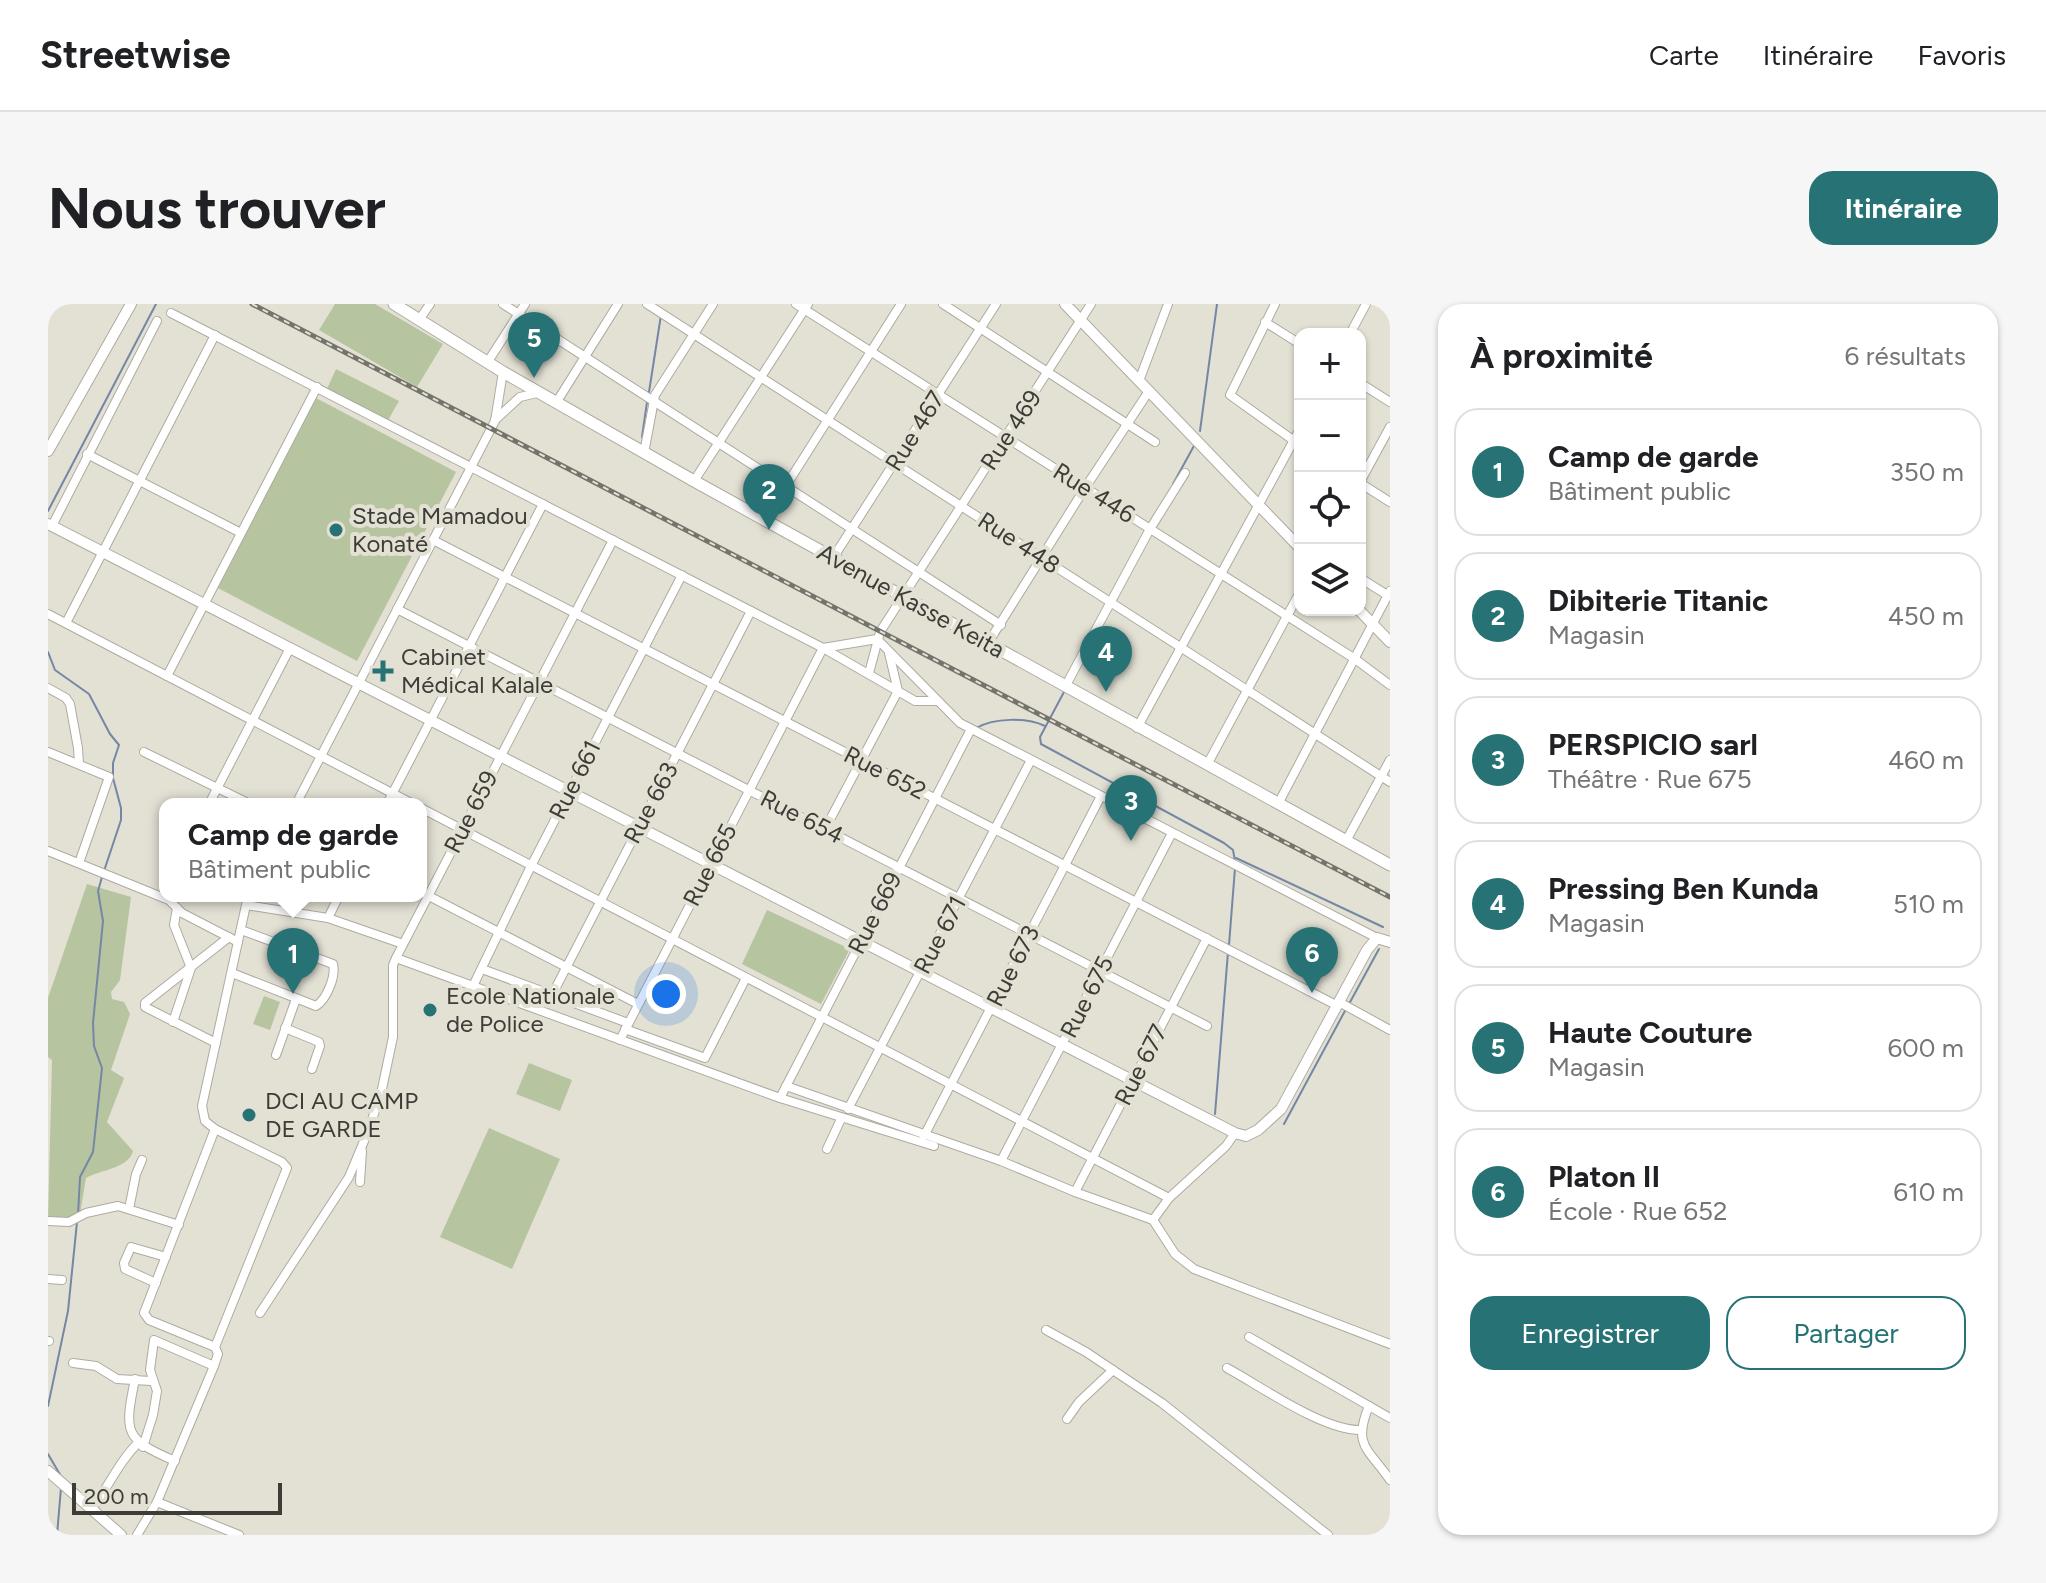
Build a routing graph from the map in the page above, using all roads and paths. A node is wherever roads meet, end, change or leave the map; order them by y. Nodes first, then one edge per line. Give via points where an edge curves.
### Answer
1 (131, 304) edge
2 (394, 304) edge
3 (430, 304) edge
4 (503, 304) edge
5 (525, 304) edge
6 (618, 304) edge
7 (647, 304) edge
8 (713, 304) edge
9 (796, 304) edge
10 (901, 304) edge
11 (943, 304) edge
12 (996, 304) edge
13 (1065, 304) edge
14 (1091, 304) edge
15 (1168, 304) edge
16 (1275, 304) edge
17 (1366, 304) edge
18 (806, 307) edge
19 (171, 313) dead end
20 (519, 314) junction
21 (419, 320) junction
22 (1081, 320) junction
23 (157, 321) dead end
24 (1265, 322) junction
25 (981, 328) junction
26 (1353, 328) edge
27 (694, 334) junction
28 (215, 335) junction
29 (1294, 340) edge
30 (871, 352) junction
31 (585, 357) junction
32 (487, 363) junction
33 (1048, 371) junction
34 (503, 372) junction
35 (761, 377) junction
36 (1139, 381) junction
37 (317, 387) junction
38 (1366, 387) edge
39 (1149, 391) junction
40 (537, 393) junction
41 (938, 395) junction
42 (653, 399) junction
43 (1390, 402) edge
44 (556, 403) junction
45 (828, 420) junction
46 (495, 421) junction
47 (1127, 422) junction
48 (1390, 427) edge
49 (53, 430) edge
50 (1005, 437) junction
51 (1294, 441) edge
52 (1155, 442) dead end
53 (718, 443) junction
54 (1294, 448) edge
55 (48, 451) edge
56 (644, 453) junction
57 (87, 454) junction
58 (896, 464) junction
59 (471, 467) junction
60 (1365, 472) edge
61 (1185, 473) dead end
62 (140, 481) junction
63 (694, 481) junction
64 (785, 486) junction
65 (1366, 486) edge
66 (1085, 488) junction
67 (1390, 502) edge
68 (543, 504) junction
69 (1259, 506) junction
70 (962, 507) junction
71 (765, 519) junction
72 (49, 525) edge
73 (851, 529) junction
74 (1150, 529) junction
75 (241, 533) junction
76 (433, 540) junction
77 (613, 540) junction
78 (1296, 544) edge
79 (103, 552) junction
80 (833, 558) junction
81 (1042, 558) junction
82 (918, 572) junction
83 (1221, 574) junction
84 (682, 575) junction
85 (505, 577) junction
86 (1366, 582) edge
87 (1389, 594) edge
88 (903, 595) junction
89 (1111, 602) junction
90 (1294, 603) edge
91 (204, 604) junction
92 (397, 609) junction
93 (751, 611) junction
94 (575, 613) junction
95 (48, 614) edge
96 (1287, 616) junction
97 (1365, 616) edge
98 (66, 623) junction
99 (1373, 624) junction
100 (1001, 625) junction
101 (877, 639) junction
102 (1390, 642) edge
103 (988, 643) junction
104 (470, 646) junction
105 (1181, 647) junction
106 (290, 648) junction
107 (644, 648) junction
108 (823, 648) junction
109 (889, 653) junction
110 (1355, 659) junction
111 (869, 673) junction
112 (167, 676) junction
113 (539, 682) junction
114 (358, 683) junction
115 (713, 684) junction
116 (1390, 685) edge
117 (1065, 687) junction
118 (48, 688) edge
119 (1248, 690) junction
120 (898, 691) junction
121 (937, 701) junction
122 (608, 717) junction
123 (252, 720) junction
124 (431, 720) junction
125 (785, 721) junction
126 (1137, 728) junction
127 (971, 729) junction
128 (1315, 734) junction
129 (48, 752) edge
130 (144, 752) dead end
131 (678, 753) junction
132 (321, 756) junction
133 (500, 756) junction
134 (861, 760) junction
135 (1031, 760) junction
136 (1390, 760) edge
137 (79, 764) junction
138 (1207, 765) junction
139 (1381, 776) junction
140 (1390, 782) edge
141 (217, 787) junction
142 (749, 790) junction
143 (569, 792) junction
144 (393, 794) junction
145 (1101, 796) junction
146 (212, 798) edge
147 (238, 798) edge
148 (299, 798) edge
149 (391, 798) edge
150 (401, 798) edge
151 (935, 798) junction
152 (1278, 804) junction
153 (427, 811) edge
154 (639, 827) junction
155 (825, 829) junction
156 (995, 829) junction
157 (462, 830) junction
158 (1172, 833) junction
159 (1346, 841) junction
160 (48, 851) edge
161 (79, 863) junction
162 (711, 864) junction
163 (1065, 865) junction
164 (1390, 865) edge
165 (531, 866) junction
166 (899, 867) junction
167 (427, 889) edge
168 (159, 896) edge
169 (427, 896) edge
170 (959, 898) junction
171 (171, 902) edge
172 (249, 902) edge
173 (254, 902) edge
174 (336, 902) edge
175 (421, 902) edge
176 (600, 902) junction
177 (1136, 902) junction
178 (177, 908) junction
179 (328, 918) junction
180 (241, 930) junction
181 (499, 932) junction
182 (1029, 934) junction
183 (229, 937) junction
184 (1207, 938) junction
185 (1377, 938) junction
186 (672, 939) junction
187 (861, 941) junction
188 (238, 942) junction
189 (1390, 942) edge
190 (403, 944) junction
191 (396, 958) junction
192 (566, 967) junction
193 (191, 968) junction
194 (482, 969) junction
195 (1100, 971) junction
196 (921, 972) junction
197 (232, 973) junction
198 (746, 978) junction
199 (473, 986) junction
200 (552, 995) junction
201 (296, 999) junction
202 (638, 1004) junction
203 (1338, 1004) junction
204 (1171, 1007) junction
205 (991, 1008) junction
206 (821, 1017) junction
207 (173, 1022) junction
208 (627, 1026) junction
209 (1207, 1026) dead end
210 (285, 1028) junction
211 (1390, 1030) edge
212 (620, 1040) junction
213 (216, 1043) junction
214 (1062, 1044) junction
215 (880, 1048) junction
216 (276, 1055) dead end
217 (312, 1069) dead end
218 (1133, 1080) junction
219 (951, 1085) junction
220 (786, 1086) junction
221 (780, 1098) junction
222 (848, 1109) junction
223 (841, 1119) junction
224 (1022, 1121) junction
225 (215, 1129) junction
226 (1235, 1133) junction
227 (924, 1136) junction
228 (363, 1143) junction
229 (934, 1146) dead end
230 (827, 1149) dead end
231 (1092, 1158) junction
232 (142, 1160) dead end
233 (1001, 1161) junction
234 (360, 1182) dead end
235 (1075, 1192) junction
236 (1169, 1198) junction
237 (129, 1209) junction
238 (1153, 1220) junction
239 (48, 1221) edge
240 (179, 1225) junction
241 (166, 1257) junction
242 (48, 1279) edge
243 (62, 1280) dead end
244 (156, 1283) junction
245 (260, 1313) dead end
246 (1046, 1330) dead end
247 (1249, 1337) dead end
248 (1386, 1343) edge
249 (215, 1347) junction
250 (1390, 1351) edge
251 (73, 1363) dead end
252 (214, 1366) junction
253 (1227, 1368) dead end
254 (1113, 1370) junction
255 (135, 1379) junction
256 (151, 1381) junction
257 (1369, 1406) junction
258 (1390, 1418) edge
259 (1067, 1419) dead end
260 (1360, 1430) junction
261 (141, 1445) junction
262 (175, 1461) junction
263 (48, 1471) edge
264 (1390, 1480) edge
265 (157, 1502) junction
266 (91, 1510) junction
267 (121, 1535) edge
268 (137, 1535) edge
269 (239, 1535) edge
270 (1328, 1535) edge

1 - 49 street
2 - 21 main road, Avenue Kasse Keita
3 - 21 street
4 - 20 street
5 - 20 street
6 - 31 street
7 - 27 street, Rue 448
8 - 27 street
9 - 18 street, Rue 446
10 - 30 street
11 - 25 street
12 - 25 street, Rue 467
13 - 22 street
14 - 22 street, Rue 469
15 - 36 street
16 - 24 street
17 - 26 street
18 - 30 street, Rue 446
18 - 35 street
19 - 28 street
20 - 31 street
20 - 32 street
21 - 32 main road, Avenue Kasse Keita
22 - 33 street, Rue 469
22 - 36 street
23 - 57 street
24 - 29 street
24 - 51 street via 1231,399
25 - 33 street
25 - 41 street, Rue 467
27 - 35 street, Rue 448
27 - 42 street
28 - 37 street
28 - 62 street
30 - 41 street, Rue 446
30 - 45 street
31 - 42 street
31 - 44 street
32 - 34 main road, Avenue Kasse Keita
33 - 47 street
33 - 50 street, Rue 469
34 - 40 main road, Avenue Kasse Keita
34 - 46 street
35 - 45 street, Rue 448
35 - 53 street
36 - 39 street
37 - 59 street
37 - 75 street
38 - 43 street
39 - 47 street
39 - 69 street
40 - 44 main road, Avenue Kasse Keita
40 - 46 street via 520,397
41 - 50 street, Rue 446
41 - 58 street, Rue 467
42 - 53 street
42 - 56 street
44 - 56 main road, Avenue Kasse Keita
45 - 58 street, Rue 448
45 - 64 street
46 - 59 street
47 - 52 street
47 - 66 street
48 - 60 street
49 - 55 street
50 - 66 street, Rue 446
50 - 70 street, Rue 469
53 - 63 street
53 - 64 street
54 - 69 street
56 - 63 main road, Avenue Kasse Keita
57 - 62 street
57 - 72 street
58 - 70 street, Rue 448
58 - 73 street, Rue 467
59 - 68 street
59 - 76 street
61 - 74 street
62 - 75 street
62 - 79 street
63 - 71 main road, Avenue Kasse Keita
64 - 71 street
64 - 73 street
65 - 67 street
66 - 74 street, Rue 446
66 - 81 street
68 - 77 street
68 - 85 street
69 - 78 street
69 - 83 street
70 - 81 street, Rue 448
70 - 82 street, Rue 469
71 - 80 main road, Avenue Kasse Keita
72 - 79 street
73 - 80 street, Rue 467
73 - 82 street
74 - 83 street, Rue 446
74 - 89 street
75 - 91 street
76 - 85 street, Rue 652
76 - 92 street
77 - 84 street
77 - 94 street, Rue 659
79 - 91 street
79 - 98 street
80 - 88 main road, Avenue Kasse Keita
81 - 89 street, Rue 448
81 - 100 street
82 - 88 street, Rue 469
82 - 100 street
83 - 96 street, Rue 446
83 - 105 street
84 - 93 street
84 - 107 street, Rue 661
85 - 94 street, Rue 652
85 - 104 street
86 - 87 street
87 - 99 street
88 - 101 street, Rue 469
88 - 103 main road, Avenue Kasse Keita
89 - 105 street, Rue 448
89 - 117 street
90 - 96 street
91 - 106 street
91 - 112 street
92 - 104 street, Rue 654
92 - 114 street
93 - 108 street
93 - 115 street, Rue 663
94 - 107 street, Rue 652
94 - 113 street, Rue 659
95 - 98 street
96 - 110 street, Rue 446
96 - 119 street
97 - 99 street
98 - 112 street
99 - 102 street
99 - 110 street
100 - 103 street
101 - 108 street
101 - 109 street
101 - 111 street, Rue 469
103 - 117 main road, Avenue Kasse Keita
104 - 113 street, Rue 654
104 - 124 street
105 - 119 street, Rue 448
105 - 126 street
106 - 114 street
106 - 123 street
107 - 115 street, Rue 652
107 - 122 street, Rue 661
108 - 111 street
108 - 125 street, Rue 665
109 - 120 street
109 - 121 street
110 - 116 street, Rue 446
110 - 128 street
111 - 120 street
112 - 123 street
113 - 122 street, Rue 654
113 - 133 street, Rue 659
114 - 124 street
114 - 132 street
115 - 125 street, Rue 652
115 - 131 street, Rue 663
117 - 126 main road, Avenue Kasse Keita
118 - 137 street via 70,704
119 - 128 street, Rue 448
119 - 138 street
120 - 121 street via 915,701
120 - 134 street
121 - 127 street
122 - 131 street, Rue 654
122 - 143 street, Rue 661
123 - 132 street
123 - 141 street
124 - 133 street
124 - 144 street
125 - 134 street, Rue 652
125 - 142 street, Rue 665
126 - 138 main road, Avenue Kasse Keita
127 - 135 street
127 - 151 street, Rue 669
128 - 139 street, Rue 448
128 - 152 street
129 - 137 street
130 - 141 street
131 - 142 street, Rue 654
131 - 154 street, Rue 663
132 - 144 street
132 - 148 street
133 - 143 street
133 - 157 street, Rue 659
134 - 151 street, Rue 652
134 - 155 street
135 - 145 street
135 - 156 street, Rue 671
136 - 139 street
137 - 161 street via 109,777
138 - 152 main road, Avenue Kasse Keita
139 - 140 street, Rue 448
139 - 159 street
141 - 146 street
141 - 147 street
142 - 155 street, Rue 654
142 - 162 street, Rue 665
143 - 154 street
143 - 165 street, Rue 661
144 - 149 street
144 - 150 street
145 - 158 street
145 - 163 street, Rue 673
151 - 156 street, Rue 652
151 - 166 street, Rue 669
152 - 159 main road, Avenue Kasse Keita
153 - 157 street
154 - 162 street
154 - 176 street, Rue 663
155 - 166 street, Rue 654
156 - 163 street, Rue 652
156 - 170 street, Rue 671
157 - 165 street
157 - 167 street, Rue 659
158 - 177 street, Rue 675
158 - 185 street
159 - 164 main road, Avenue Kasse Keita
160 - 161 street
161 - 168 street
162 - 186 street, Rue 665
162 - 187 street
163 - 177 street, Rue 652
163 - 182 street, Rue 673
165 - 176 street
165 - 181 street, Rue 661
166 - 170 street, Rue 654
166 - 187 street, Rue 669
169 - 181 street
170 - 182 street, Rue 654
170 - 196 street, Rue 671
171 - 178 street
172 - 180 street
173 - 179 street
174 - 179 street
175 - 190 street, Rue 659
176 - 186 street
176 - 192 street, Rue 663
177 - 184 street, Rue 652
177 - 195 street, Rue 675
178 - 183 street
178 - 193 street via 174,925
179 - 190 street
180 - 188 street
180 - 201 street via 333,964 335,973 321,1002 312,1006
181 - 192 street
181 - 194 street, Rue 661
182 - 195 street, Rue 654
182 - 205 street, Rue 673
183 - 188 street
183 - 193 street
184 - 203 street, Rue 652
184 - 204 street, Rue 677
185 - 189 street
185 - 203 street
186 - 198 street
186 - 202 street, Rue 665
187 - 196 street
187 - 206 street, Rue 669
188 - 197 street
190 - 191 street, Rue 659
191 - 199 street
191 - 228 street, Rue 659 via 393,1037
192 - 200 street, Rue 663
192 - 202 street
193 - 207 street
193 - 207 street via 145,1003 147,1010
194 - 199 street, Rue 661
194 - 200 street
195 - 204 street, Rue 654
195 - 214 street, Rue 675
196 - 205 street
196 - 215 street, Rue 671
197 - 201 street
197 - 213 street
198 - 206 street
198 - 208 street via 705,1058
199 - 212 street
200 - 208 street
201 - 210 street
202 - 208 street, Rue 665
203 - 211 street, Rue 652
203 - 226 street via 1281,1109 1258,1130 1246,1136
204 - 209 street, Rue 654
204 - 218 street, Rue 677
205 - 214 street
205 - 219 street, Rue 673
206 - 215 street
206 - 220 street, Rue 669
207 - 213 street
208 - 212 street, Rue 665
210 - 216 street
210 - 217 street via 319,1042
212 - 221 street
213 - 225 street via 202,1115
214 - 218 street
214 - 224 street, Rue 675
215 - 219 street
215 - 222 street, Rue 671
218 - 226 street
218 - 231 street, Rue 677
219 - 224 street
219 - 227 street, Rue 673
220 - 221 street, Rue 669
220 - 222 street
221 - 223 street
222 - 227 street
223 - 229 street
223 - 230 street
224 - 231 street
224 - 233 street, Rue 675
225 - 240 street
225 - 249 street via 287,1168
226 - 236 street
227 - 233 street
228 - 234 street, Rue 659
228 - 245 street, Rue 659 via 349,1177
231 - 235 street, Rue 677
231 - 236 street
232 - 237 street
233 - 235 street
235 - 238 street
236 - 238 street
237 - 239 street via 118,1206 69,1222
237 - 240 street
238 - 248 street via 1175,1254 1194,1269
240 - 241 street
241 - 244 street
241 - 244 street via 129,1250 125,1269
242 - 243 street
244 - 249 street via 145,1317
246 - 254 street
247 - 257 street
248 - 250 street
249 - 252 street
251 - 255 street via 96,1366 117,1379
252 - 256 street via 154,1340
252 - 262 street
253 - 260 street via 1314,1417 1344,1430
254 - 259 street
254 - 270 street
255 - 256 street
255 - 261 street via 126,1419
256 - 261 street via 157,1391
257 - 258 street
257 - 260 street
260 - 264 street
261 - 262 street
261 - 266 street via 126,1454
262 - 265 street
263 - 266 street
265 - 268 street
265 - 269 street
266 - 267 street

